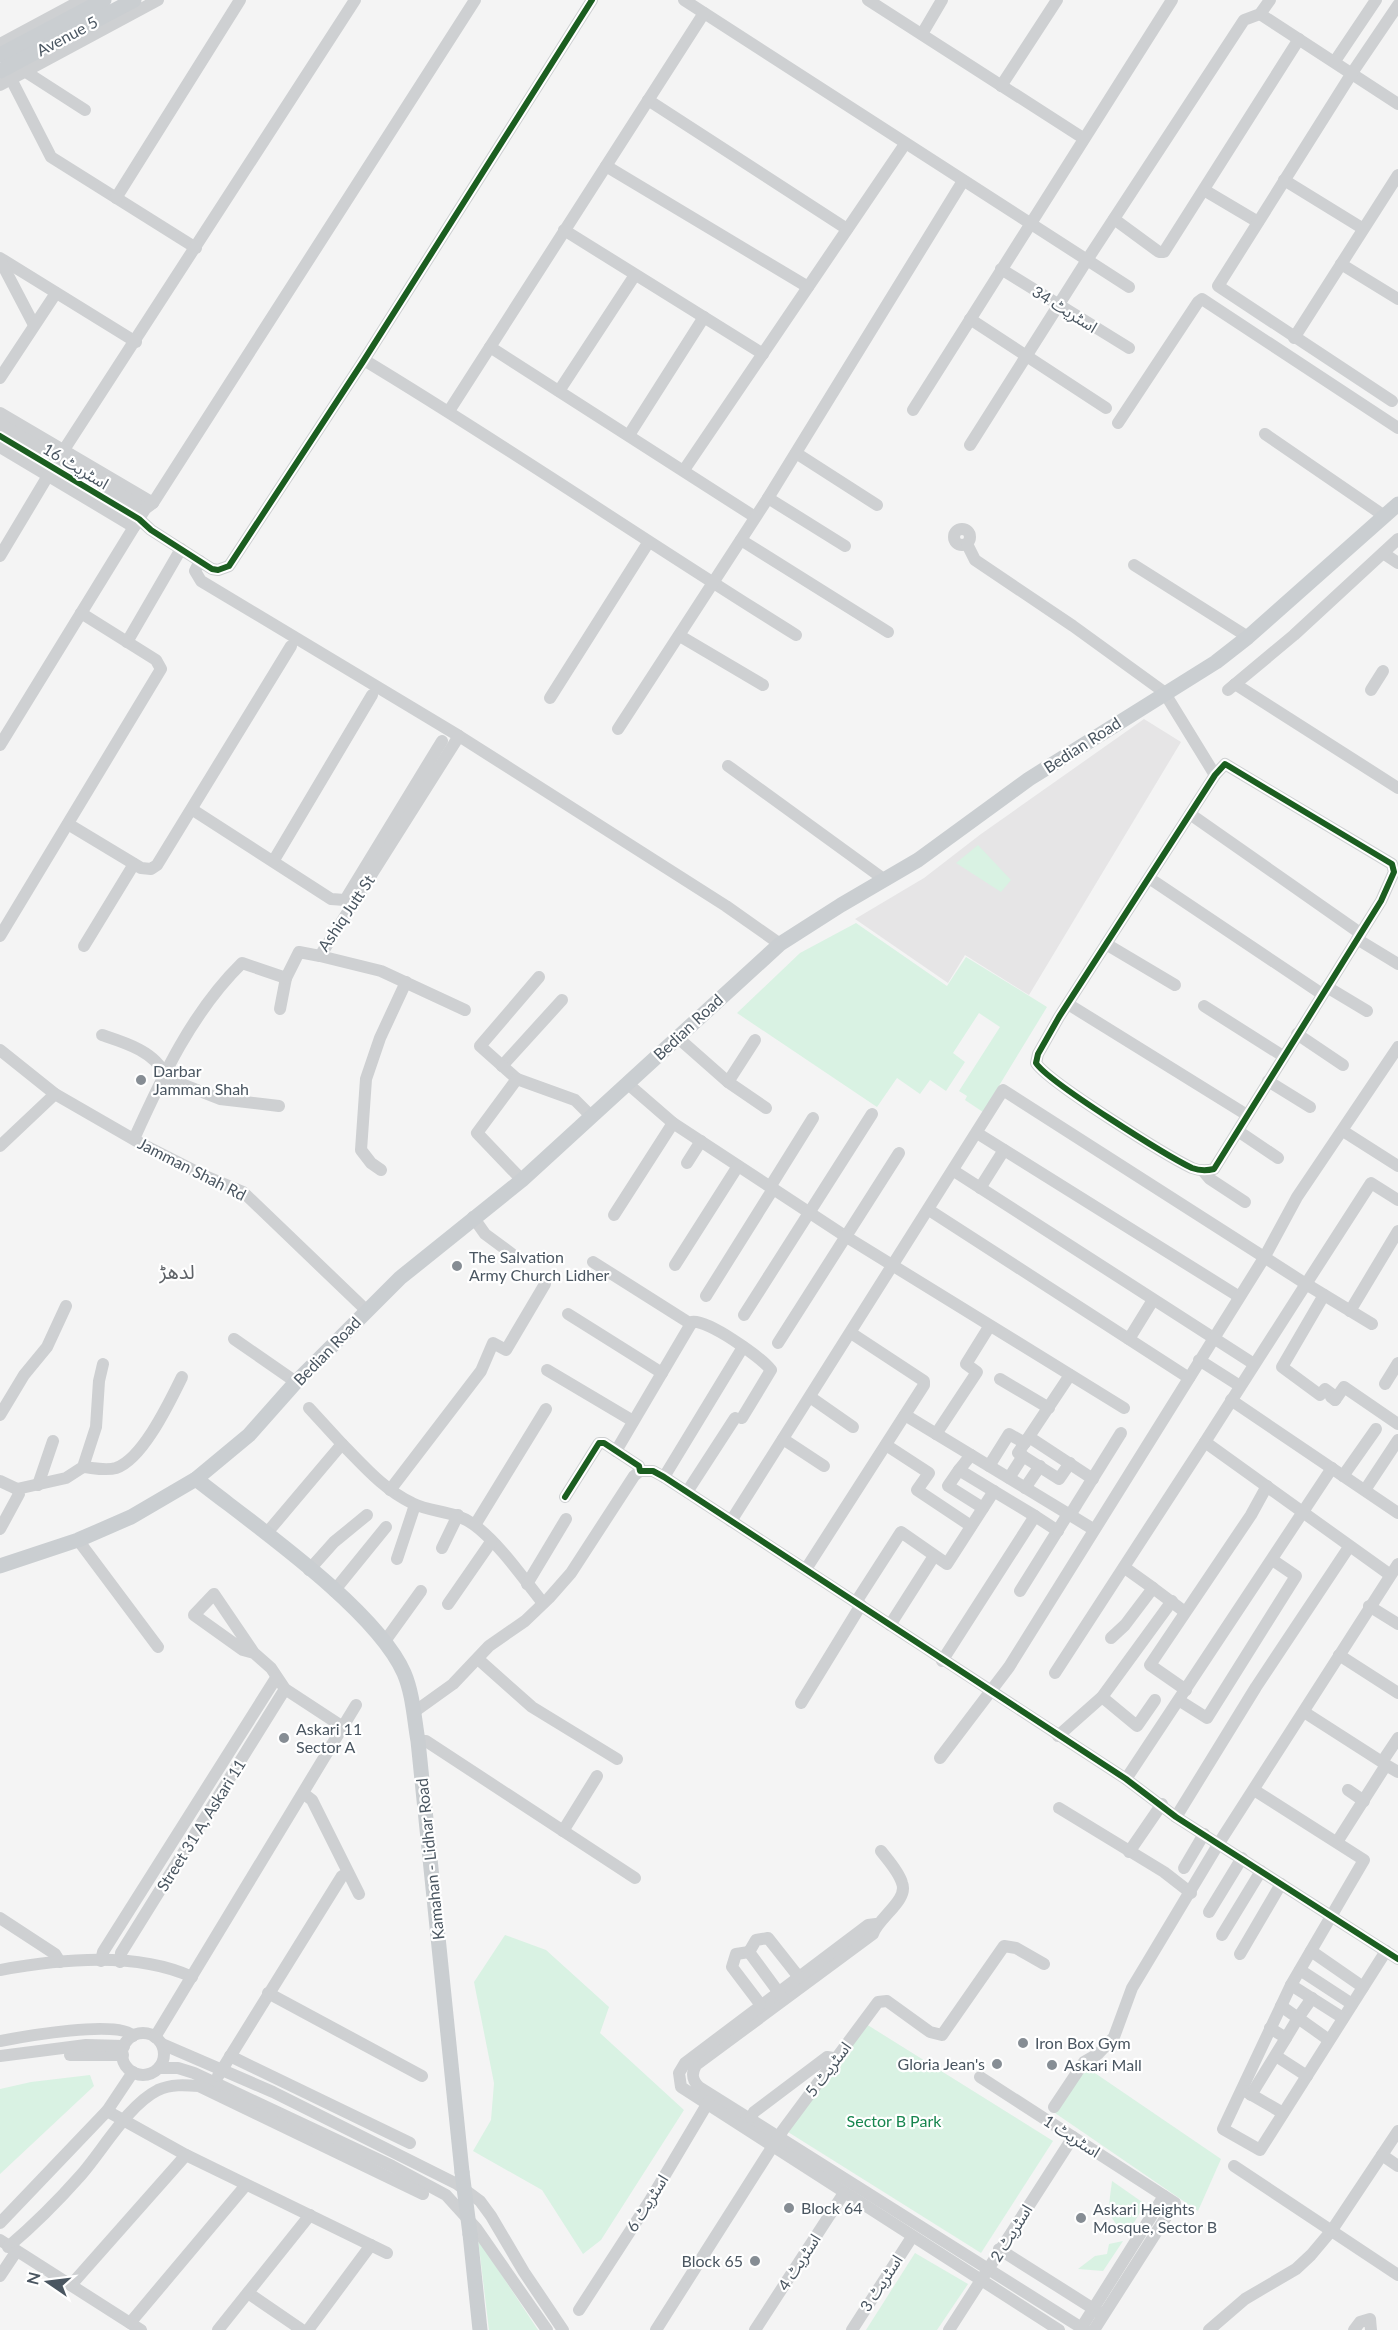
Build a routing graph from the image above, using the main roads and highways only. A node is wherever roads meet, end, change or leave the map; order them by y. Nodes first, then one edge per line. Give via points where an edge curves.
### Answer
1 (104, 0) edge
2 (134, 0) edge
3 (0, 55) edge
4 (4, 79) edge
5 (1398, 504) edge
6 (196, 1479) junction
7 (1, 1562) edge
8 (480, 2330) edge

1 - 3 main road, Avenue 5
2 - 4 main road, Avenue 5
5 - 6 main road, Bedian Road via 1216,662 1029,779 918,860 780,944 522,1180 400,1278 249,1435
6 - 7 main road, Bedian Road via 131,1517 78,1540
6 - 8 main road, Kamahan - Lidhar Road, bridge via 334,1591 385,1641 403,1671 418,1741

